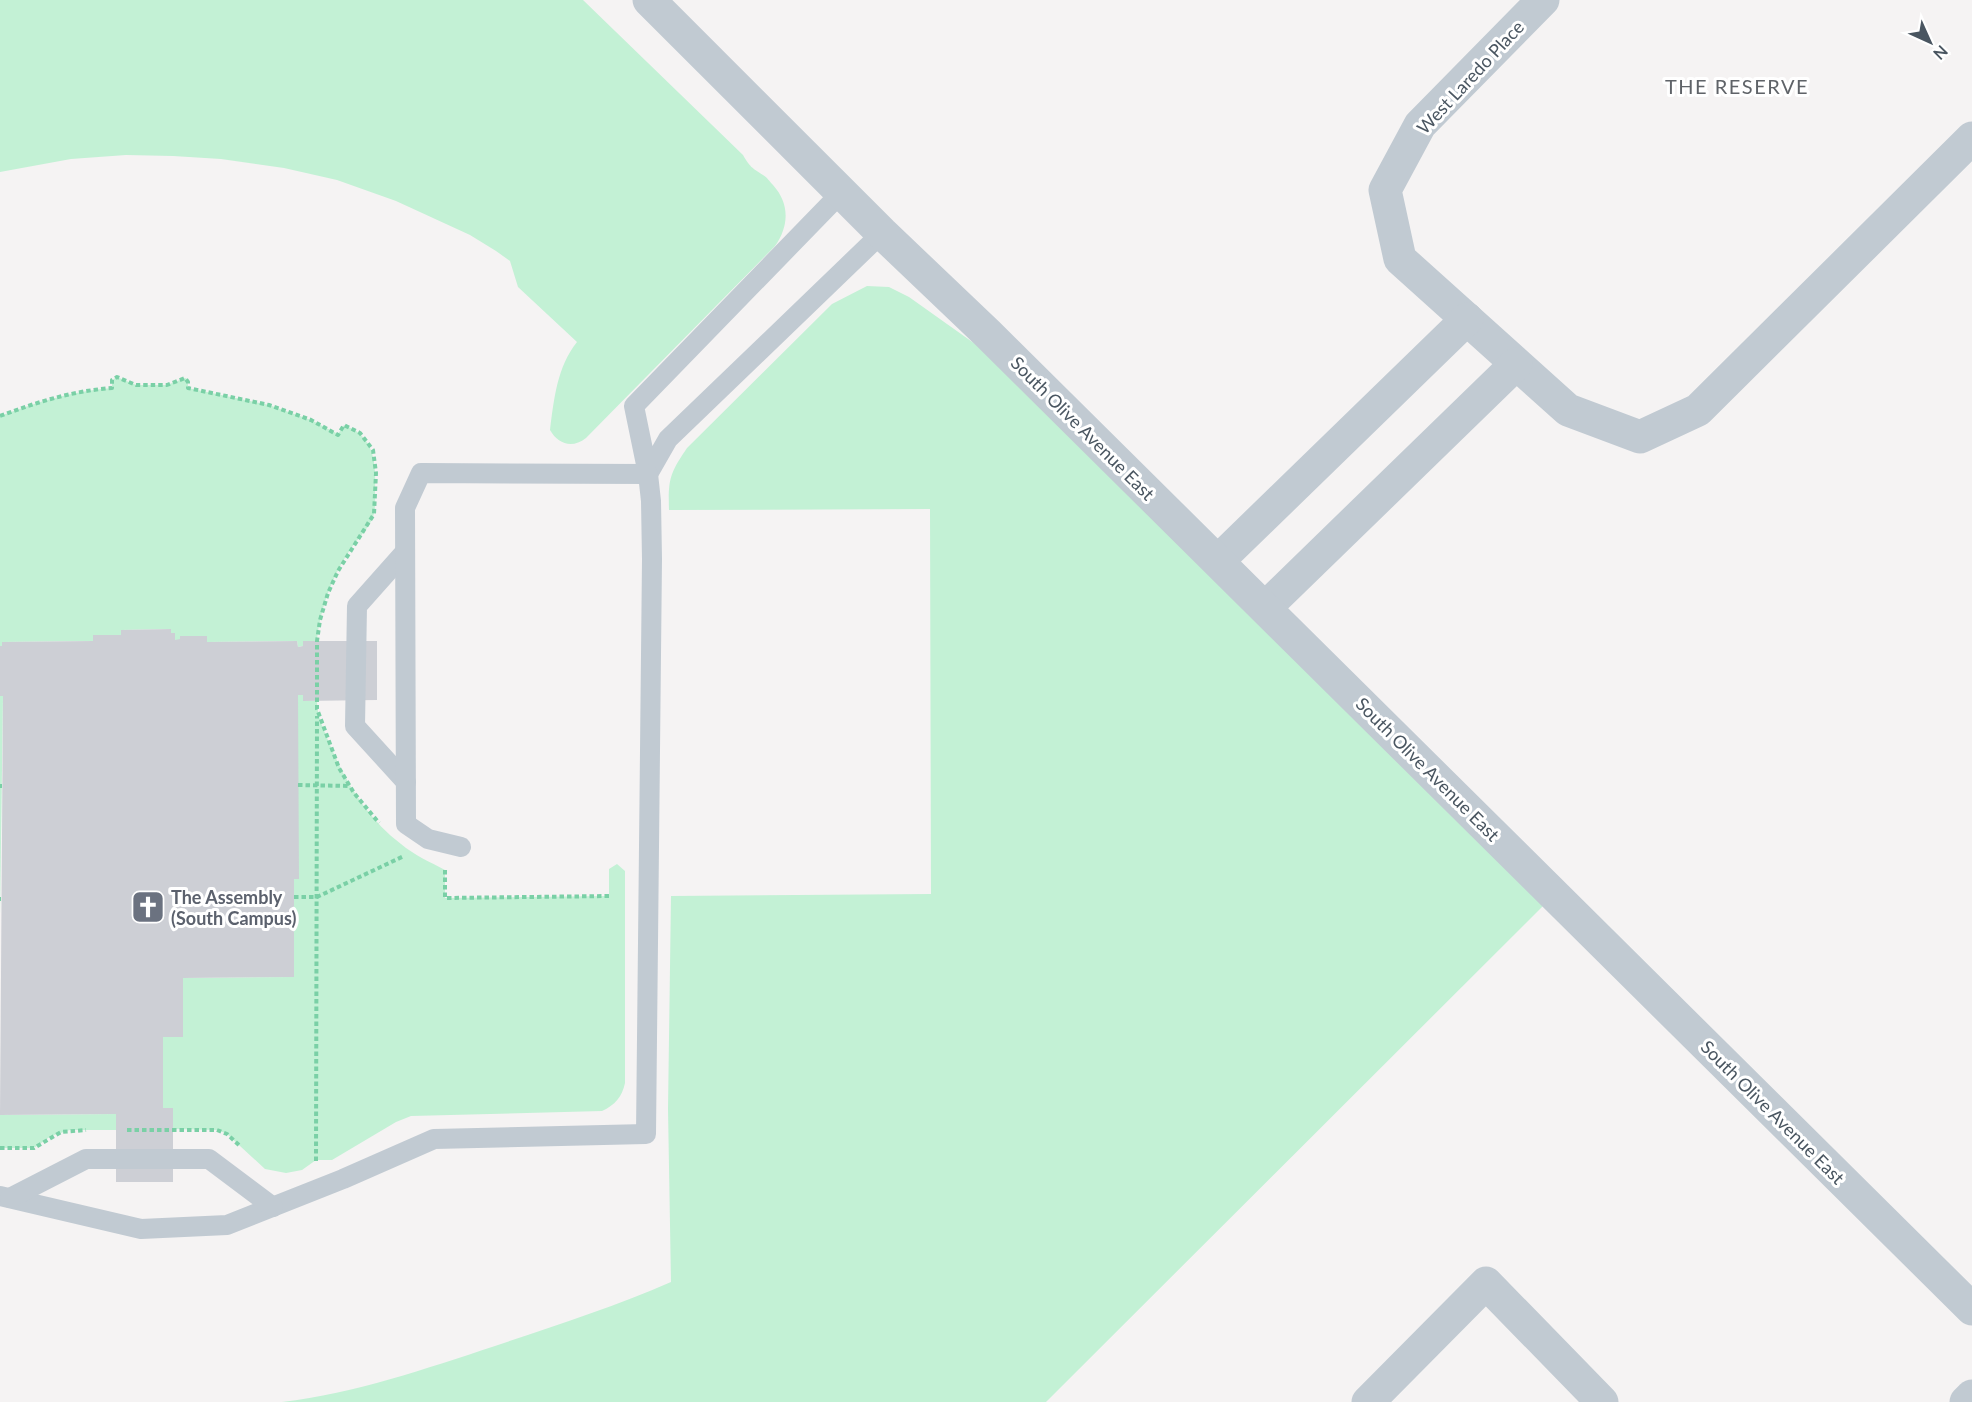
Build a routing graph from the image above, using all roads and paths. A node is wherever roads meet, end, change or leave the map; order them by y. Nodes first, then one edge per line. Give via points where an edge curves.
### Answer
1 (649, 0) edge
2 (1544, 0) edge
3 (1972, 138) edge
4 (842, 193) junction
5 (882, 233) junction
6 (1467, 319) junction
7 (1516, 364) junction
8 (0, 416) edge
9 (648, 474) junction
10 (405, 552) junction
11 (1218, 561) junction
12 (1265, 608) junction
13 (317, 709) junction
14 (406, 782) junction
15 (298, 785) dead end
16 (317, 785) junction
17 (350, 786) junction
18 (386, 830) dead end
19 (417, 844) junction
20 (461, 847) dead end
21 (294, 897) dead end
22 (317, 897) junction
23 (610, 897) dead end
24 (93, 1130) dead end
25 (116, 1130) dead end
26 (0, 1148) edge
27 (246, 1152) dead end
28 (310, 1166) dead end
29 (5, 1197) edge
30 (273, 1207) junction
31 (1972, 1309) edge
32 (1972, 1396) edge
33 (1368, 1402) edge
34 (1602, 1402) edge
35 (1966, 1402) edge

1 - 4 street
2 - 6 street, West Laredo Place via 1420,125 1385,190 1400,259
3 - 7 street via 1698,410 1640,437 1568,410
4 - 5 street, South Olive Avenue East
4 - 9 lane via 634,406
5 - 9 lane via 668,439
5 - 11 street, South Olive Avenue East
6 - 7 street
6 - 11 street
7 - 12 street
8 - 13 path via 45,399 112,388 112,380 117,377 136,386 167,385 185,378 188,388 290,411 338,435 344,425 360,433 373,450 375,461 374,514 328,593 318,637
9 - 10 lane via 421,473 405,508
9 - 30 lane via 652,559 646,1134 434,1139
10 - 14 lane
10 - 14 lane via 357,606 355,726
11 - 12 street, South Olive Avenue East
12 - 31 street, South Olive Avenue East
13 - 16 path
13 - 17 path via 339,768
14 - 19 lane via 406,824
15 - 16 path
16 - 17 path
16 - 22 path
17 - 18 path
19 - 20 lane via 428,839
19 - 22 path
19 - 23 path via 445,870 445,898
21 - 22 path
22 - 28 path via 316,1160
24 - 26 path via 61,1132 33,1148
25 - 27 path via 218,1130
29 - 30 lane via 141,1229 227,1225
29 - 30 lane via 86,1159 209,1159
32 - 35 street
33 - 34 street via 1486,1283

